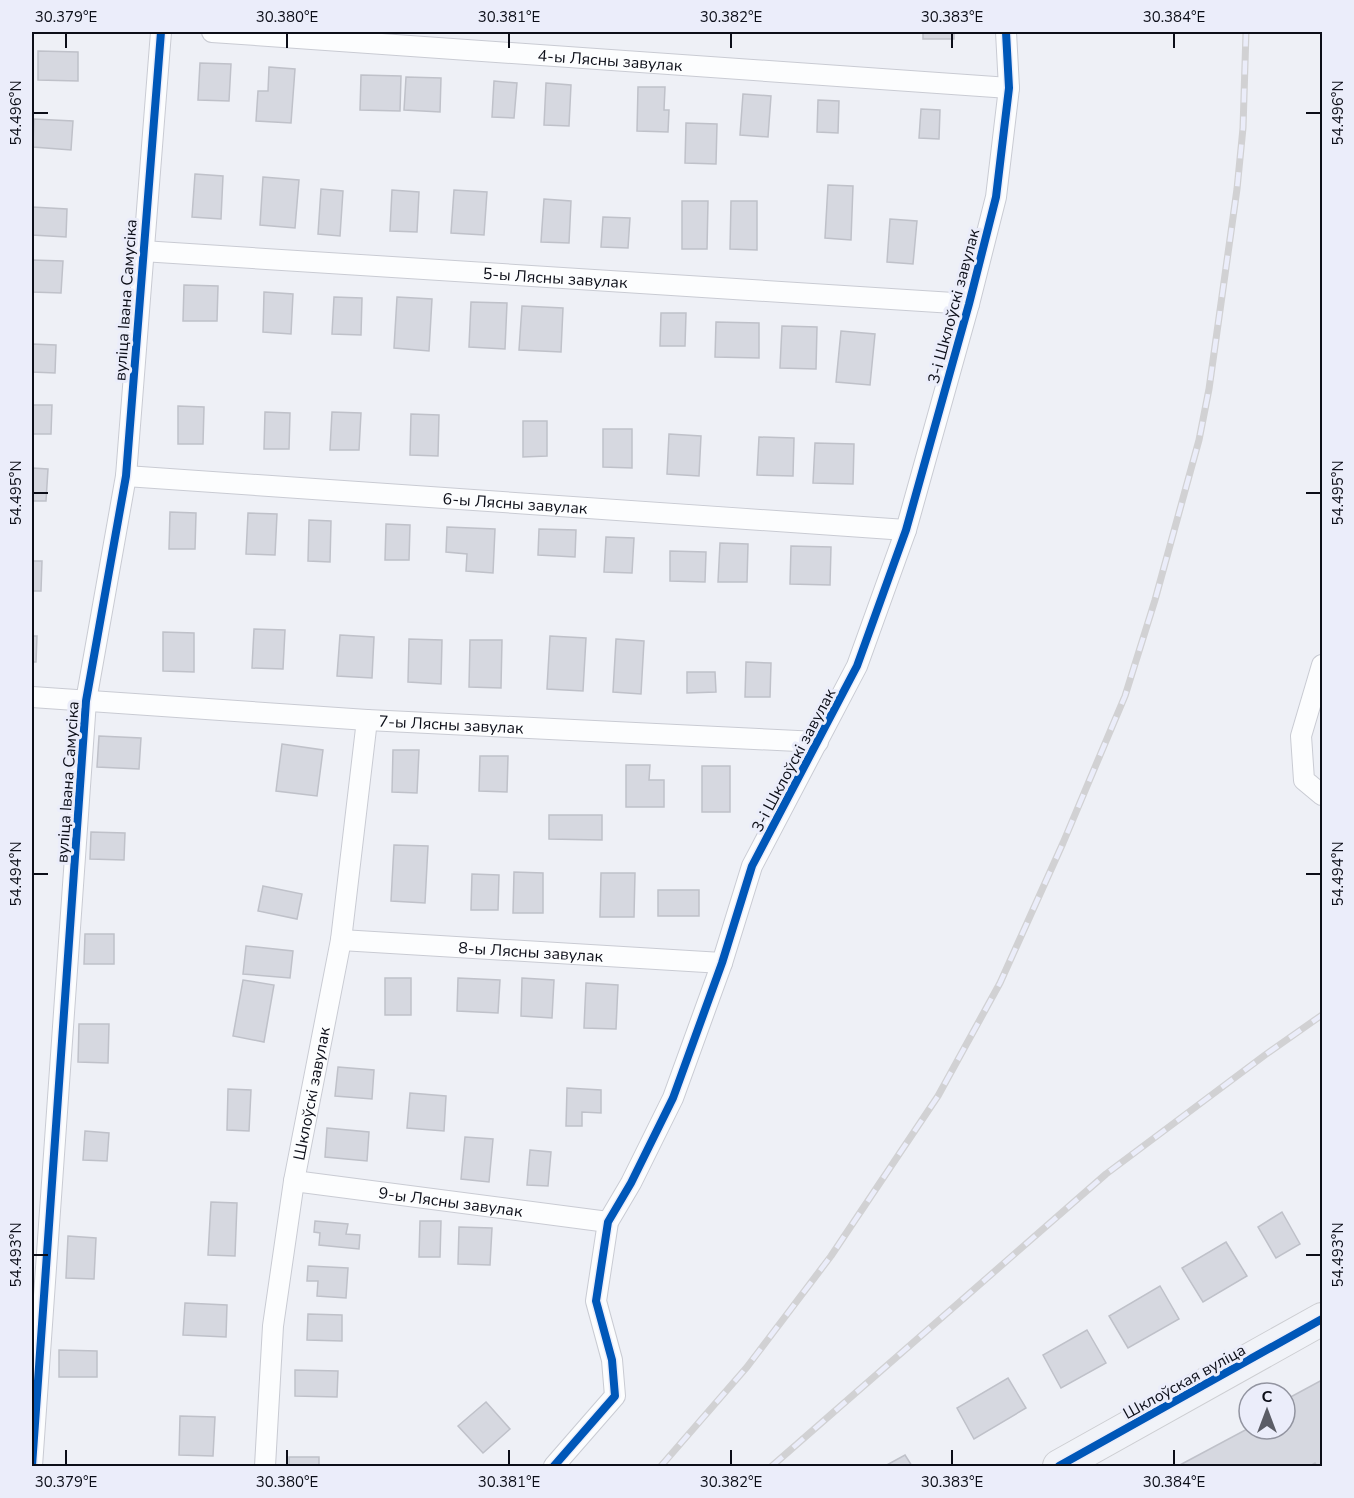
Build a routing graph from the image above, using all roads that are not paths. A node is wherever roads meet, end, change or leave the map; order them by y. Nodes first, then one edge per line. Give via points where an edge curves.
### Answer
1 (161, 32) edge
2 (212, 32) edge
3 (1006, 32) edge
4 (1009, 88) junction
5 (142, 251) junction
6 (969, 304) junction
7 (126, 476) junction
8 (906, 530) junction
9 (1323, 665) edge
10 (32, 697) edge
11 (86, 701) junction
12 (367, 720) junction
13 (818, 742) junction
14 (1323, 795) edge
15 (341, 940) junction
16 (722, 963) junction
17 (294, 1181) junction
18 (608, 1222) junction
19 (1323, 1319) edge
20 (32, 1467) edge
21 (264, 1467) edge
22 (554, 1467) edge
23 (1059, 1467) edge

1 - 5 street, вуліца Івана Самусіка
2 - 4 street, 4-ы Лясны завулак
3 - 4 street, 3-і Шклоўскі завулак
4 - 6 street, 3-і Шклоўскі завулак via 996,197
5 - 6 street, 5-ы Лясны завулак
5 - 7 street, вуліца Івана Самусіка
6 - 8 street, 3-і Шклоўскі завулак
7 - 8 street, 6-ы Лясны завулак
7 - 11 street, вуліца Івана Самусіка
8 - 13 street, 3-і Шклоўскі завулак via 857,666
9 - 14 street via 1300,736 1304,780
10 - 11 street, 7-ы Лясны завулак
11 - 12 street, 7-ы Лясны завулак
11 - 20 street, вуліца Івана Самусіка
12 - 13 street, 7-ы Лясны завулак
12 - 15 street, Шклоўскі завулак
13 - 16 street, 3-і Шклоўскі завулак via 752,866
15 - 16 street, 8-ы Лясны завулак
15 - 17 street, Шклоўскі завулак
16 - 18 street, 3-і Шклоўскі завулак via 673,1098
17 - 18 street, 9-ы Лясны завулак
17 - 21 street, Шклоўскі завулак via 273,1326
18 - 22 street, 3-і Шклоўскі завулак via 596,1301 612,1360 615,1396
19 - 23 main road, Шклоўская вуліца

